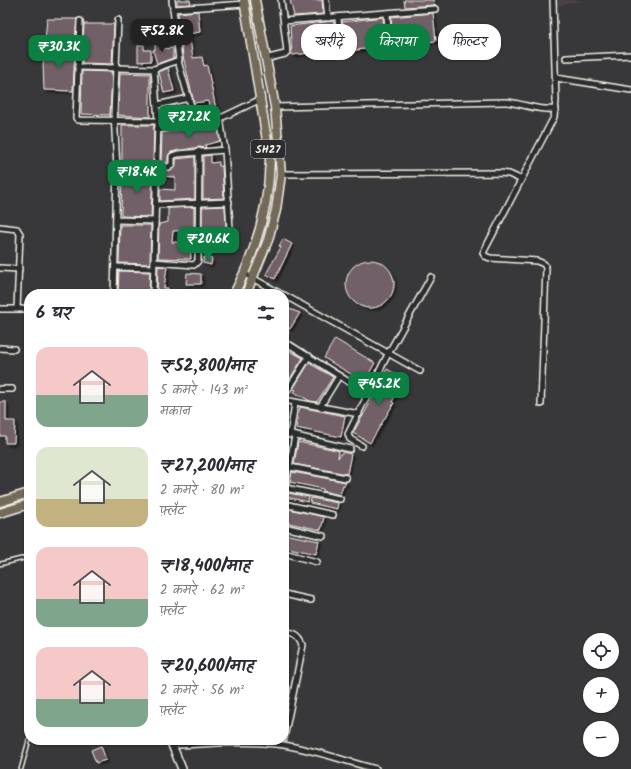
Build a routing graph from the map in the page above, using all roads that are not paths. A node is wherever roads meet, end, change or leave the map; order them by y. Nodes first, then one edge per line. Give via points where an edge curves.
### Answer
1 (172, 0) edge
2 (255, 0) edge
3 (281, 0) edge
4 (326, 0) edge
5 (553, 0) edge
6 (244, 2) edge
7 (173, 9) junction
8 (436, 9) dead end
9 (387, 13) junction
10 (328, 18) junction
11 (338, 18) junction
12 (118, 20) dead end
13 (80, 21) dead end
14 (284, 21) junction
15 (338, 24) edge
16 (388, 24) edge
17 (45, 44) dead end
18 (78, 45) junction
19 (631, 55) edge
20 (566, 58) dead end
21 (265, 59) junction
22 (178, 61) junction
23 (78, 67) junction
24 (116, 69) junction
25 (154, 69) junction
26 (556, 78) junction
27 (631, 90) edge
28 (189, 98) junction
29 (261, 99) junction
30 (157, 105) junction
31 (275, 107) junction
32 (556, 109) junction
33 (220, 118) junction
34 (115, 119) junction
35 (158, 121) junction
36 (196, 123) junction
37 (157, 130) junction
38 (225, 150) junction
39 (199, 151) junction
40 (117, 168) junction
41 (156, 168) junction
42 (282, 174) junction
43 (520, 179) junction
44 (229, 202) junction
45 (199, 203) junction
46 (156, 205) junction
47 (116, 220) junction
48 (156, 220) junction
49 (0, 227) edge
50 (198, 234) junction
51 (154, 265) junction
52 (115, 267) junction
53 (0, 268) edge
54 (19, 269) junction
55 (245, 274) junction
56 (431, 277) dead end
57 (253, 278) junction
58 (114, 289) edge
59 (153, 289) edge
60 (237, 289) edge
61 (248, 289) edge
62 (272, 289) edge
63 (289, 298) edge
64 (0, 309) edge
65 (17, 309) junction
66 (24, 309) edge
67 (289, 346) edge
68 (0, 348) edge
69 (14, 348) dead end
70 (388, 354) junction
71 (309, 356) junction
72 (420, 371) dead end
73 (339, 376) junction
74 (289, 388) edge
75 (0, 389) edge
76 (12, 389) dead end
77 (368, 394) junction
78 (289, 401) edge
79 (295, 403) junction
80 (541, 404) dead end
81 (320, 406) junction
82 (359, 414) junction
83 (289, 434) edge
84 (293, 435) junction
85 (362, 446) dead end
86 (350, 449) dead end
87 (290, 466) junction
88 (289, 471) edge
89 (346, 478) dead end
90 (289, 492) edge
91 (24, 495) edge
92 (340, 499) dead end
93 (0, 502) edge
94 (289, 505) edge
95 (24, 506) edge
96 (0, 513) edge
97 (333, 515) dead end
98 (289, 528) edge
99 (323, 536) dead end
100 (289, 554) edge
101 (24, 558) edge
102 (317, 562) dead end
103 (0, 564) edge
104 (289, 595) edge
105 (312, 600) dead end
106 (289, 634) edge
107 (289, 712) edge
108 (289, 743) edge
109 (28, 745) edge
110 (172, 745) edge
111 (21, 769) edge
112 (182, 769) edge
113 (376, 769) edge

1 - 7 street
2 - 21 main road, SH27
3 - 14 street
4 - 10 street
5 - 26 street
6 - 7 street
6 - 29 main road, SH27
7 - 22 street
8 - 9 street
9 - 11 street
9 - 16 street
10 - 11 street
10 - 14 street
11 - 15 street
12 - 24 street
13 - 18 street
14 - 21 street via 286,54
17 - 18 street
18 - 23 street
19 - 20 street
21 - 31 main road, SH27
22 - 25 street
22 - 28 street
23 - 24 street
23 - 34 street via 76,118
24 - 25 street
24 - 34 street
25 - 30 street
26 - 27 street
26 - 32 street
28 - 30 street
28 - 36 street
29 - 33 street
29 - 55 main road, SH27 via 270,159 270,180 266,207
30 - 35 street
31 - 32 street via 507,102 542,110
31 - 42 main road, SH27
32 - 43 street
33 - 36 street
33 - 38 street
34 - 35 street
34 - 40 street
35 - 37 street
36 - 37 street
37 - 41 street
38 - 39 street
38 - 44 street
39 - 41 street via 172,156 172,165
39 - 45 street
40 - 41 street
40 - 47 street
41 - 46 street
42 - 43 street via 499,173
42 - 57 main road, SH27 via 272,225
43 - 80 street via 483,253 490,258 538,261 546,268
44 - 45 street
44 - 50 street via 229,232
45 - 46 street
45 - 50 street
46 - 48 street
47 - 48 street
47 - 52 street
48 - 51 street
49 - 54 street via 17,229 20,234
50 - 51 street via 197,264
51 - 52 street
51 - 59 street
52 - 58 street
53 - 54 street
54 - 65 street
55 - 57 street
55 - 60 main road, SH27
56 - 70 street
57 - 61 main road, SH27
57 - 62 street
63 - 70 street
64 - 65 street
65 - 66 street
67 - 71 street
68 - 69 street
70 - 72 street
70 - 77 street
71 - 73 street
71 - 74 street
73 - 77 street
73 - 81 street
75 - 76 street
77 - 82 street
78 - 79 street
79 - 81 street
79 - 84 street
81 - 82 street
82 - 85 street via 348,436
83 - 84 street
84 - 86 street
84 - 87 street
87 - 88 street
87 - 89 street
90 - 92 street
91 - 93 main road
94 - 97 street
95 - 96 main road
98 - 99 street
100 - 102 street
101 - 103 lane
104 - 105 street
106 - 107 street via 300,638 303,645
108 - 113 street
109 - 111 lane
110 - 112 street

